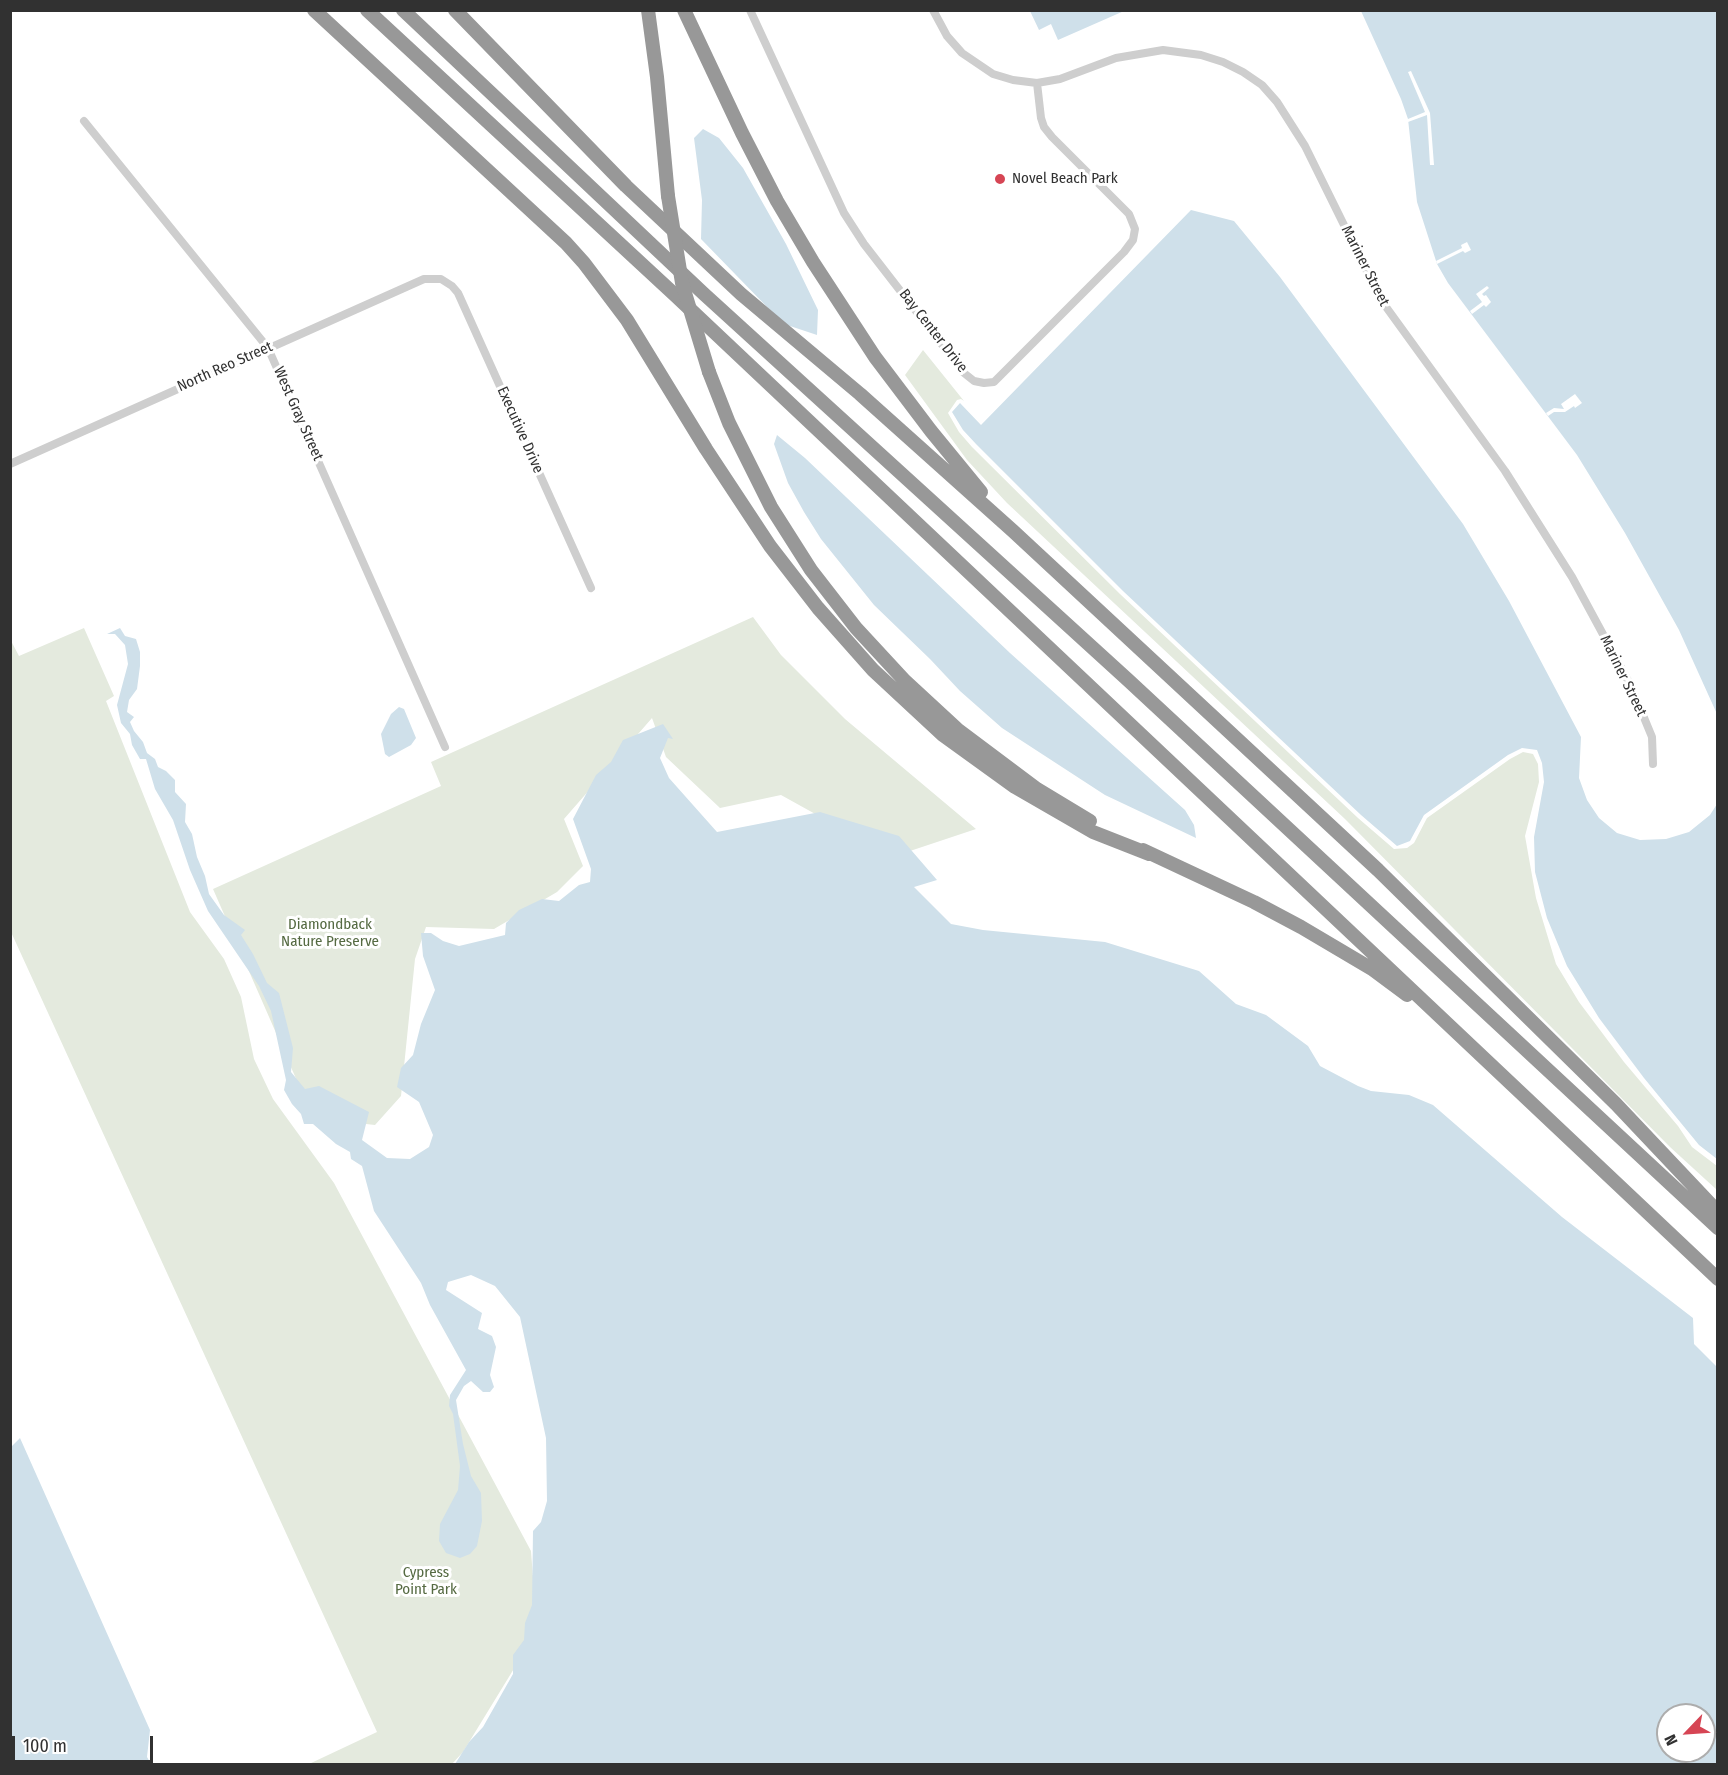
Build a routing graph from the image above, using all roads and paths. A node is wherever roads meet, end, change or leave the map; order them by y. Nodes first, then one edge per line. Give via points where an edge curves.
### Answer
1 (314, 10) edge
2 (367, 10) edge
3 (403, 10) edge
4 (455, 10) edge
5 (648, 10) edge
6 (684, 10) edge
7 (750, 10) edge
8 (933, 10) edge
9 (1037, 83) junction
10 (84, 121) dead end
11 (441, 279) joint
12 (268, 348) junction
13 (10, 464) edge
14 (1013, 531) junction
15 (591, 588) dead end
16 (445, 747) dead end
17 (1653, 764) dead end
18 (1149, 854) junction
19 (1472, 1047) junction
20 (1718, 1212) edge
21 (1718, 1228) edge
22 (1718, 1279) edge

1 - 18 highway via 584,263 627,320 770,546 873,670 943,735 999,777 1093,832
2 - 19 highway
3 - 21 highway via 704,294 1128,680
4 - 14 highway via 626,186 741,294
5 - 18 highway, bridge via 682,284 729,423 771,507 811,570 856,628 931,707 1010,771
6 - 14 highway via 759,168 825,281 904,396
7 - 9 street, Bay Center Drive via 844,213 964,373 984,383 999,378 1124,252 1135,229 1129,214 1044,127
8 - 9 street, Mariner Street via 947,36 979,67 1014,80
9 - 17 street, Mariner Street via 1060,79 1116,58 1163,50 1223,62 1262,85 1293,124 1381,300 1505,471 1572,577 1631,686 1652,737
10 - 12 street, West Gray Street
11 - 12 street, North Reo Street via 424,279
11 - 15 street, Executive Drive via 458,292
12 - 13 street, North Reo Street
12 - 16 street, West Gray Street
14 - 20 highway via 1378,870 1616,1104
18 - 19 highway via 1254,902 1338,948
19 - 22 highway

